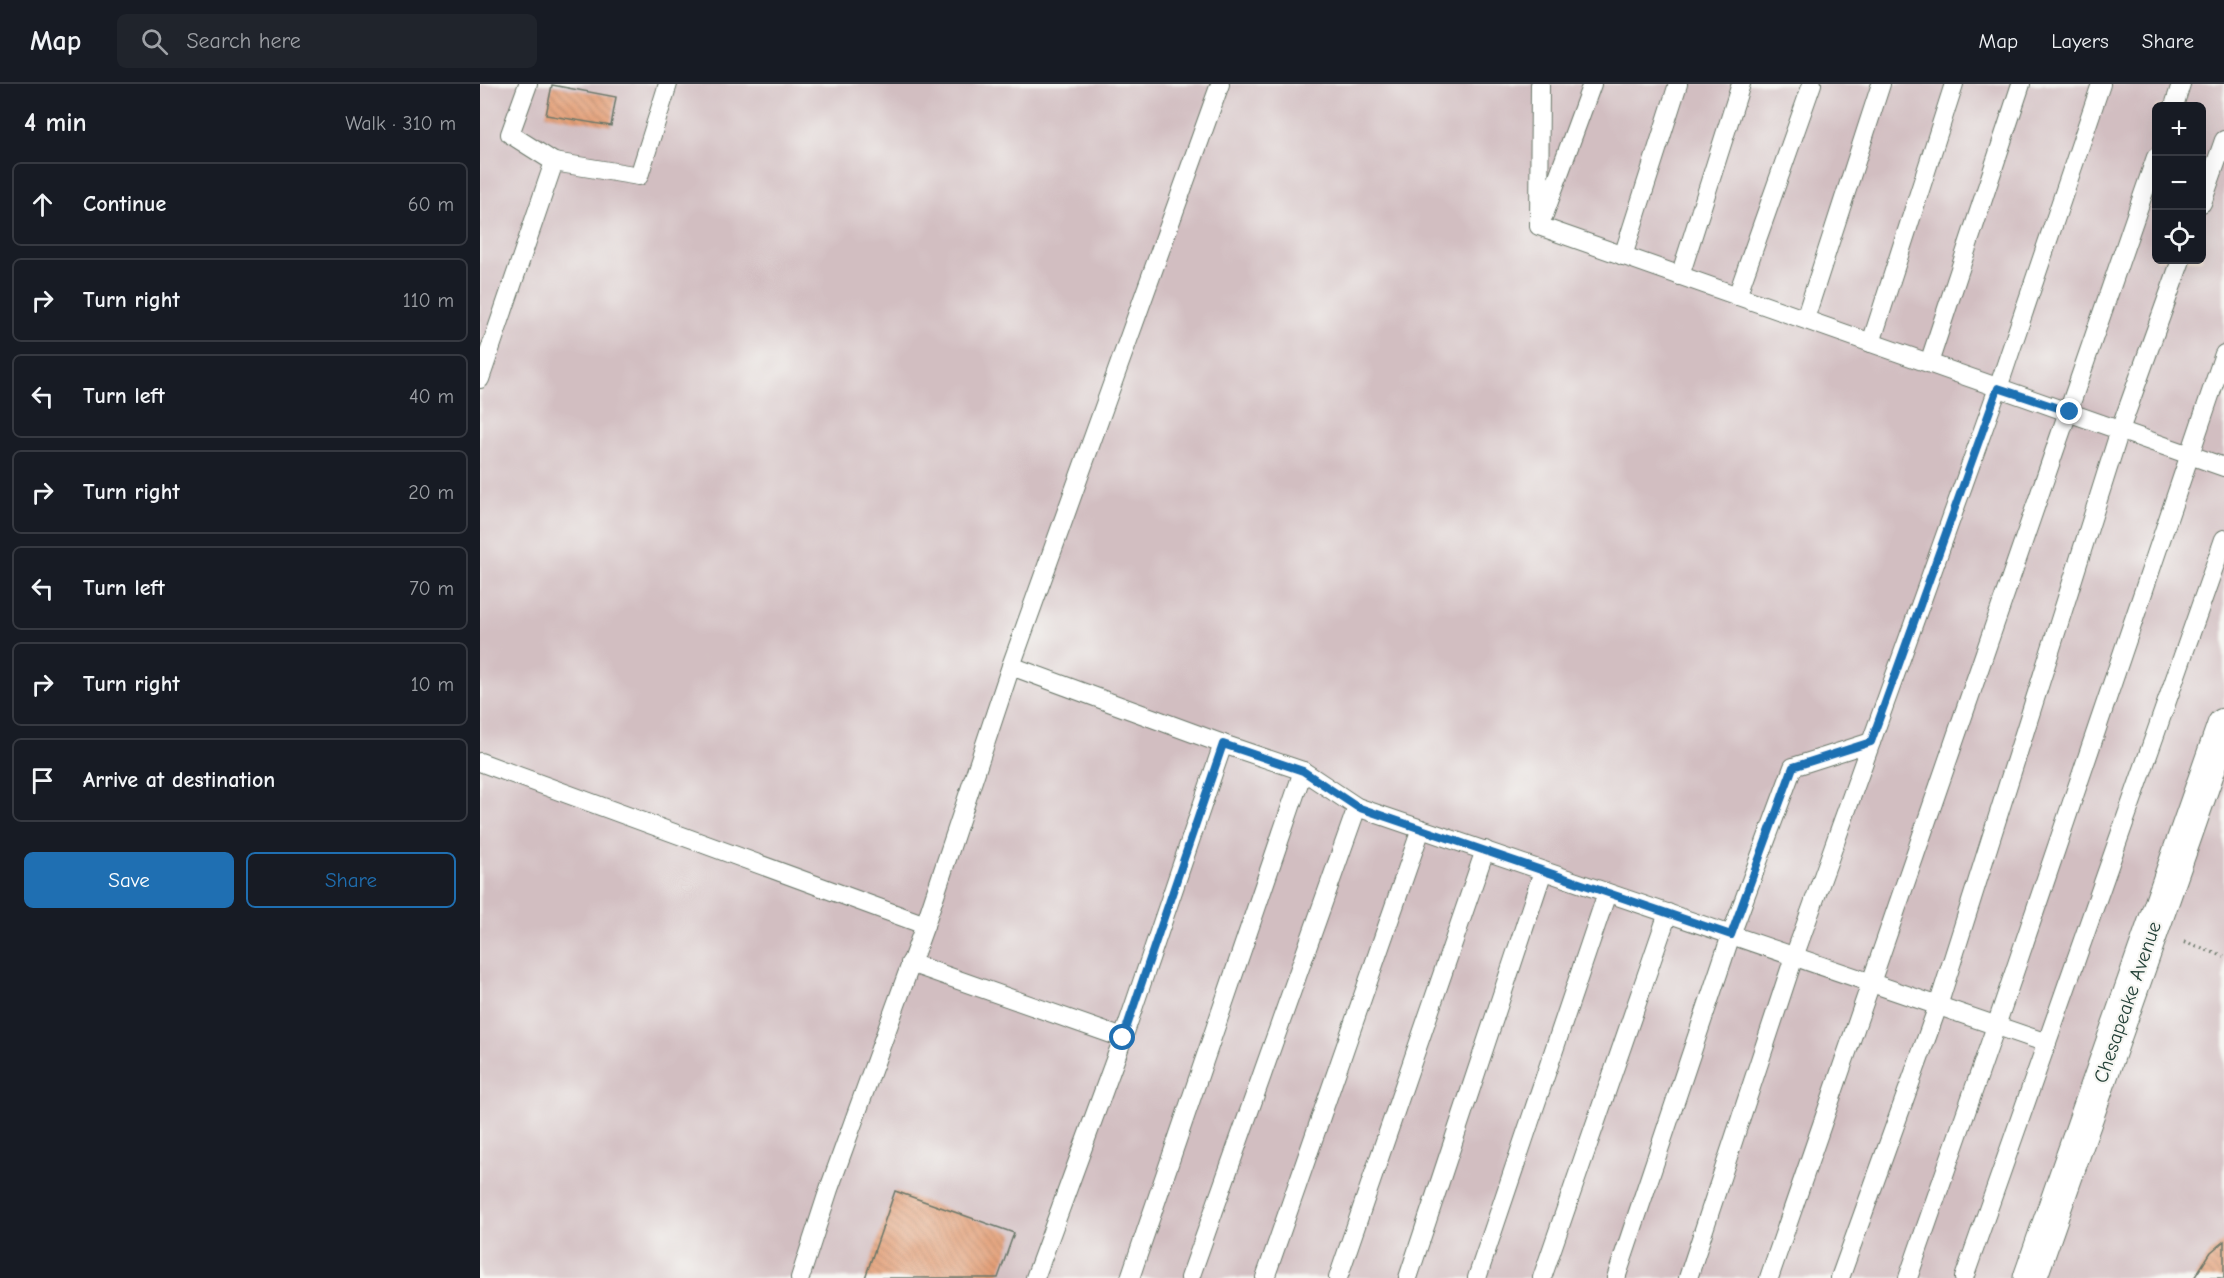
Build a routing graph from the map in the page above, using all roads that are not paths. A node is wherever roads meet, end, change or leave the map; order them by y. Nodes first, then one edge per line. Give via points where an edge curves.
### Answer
1 (528, 84) edge
2 (668, 84) edge
3 (1220, 84) edge
4 (1540, 84) edge
5 (1592, 84) edge
6 (1678, 84) edge
7 (1741, 84) edge
8 (1812, 84) edge
9 (1881, 84) edge
10 (1954, 84) edge
11 (2021, 84) edge
12 (2101, 84) edge
13 (2181, 84) edge
14 (2175, 102) edge
15 (2224, 140) edge
16 (554, 162) junction
17 (2152, 172) edge
18 (2206, 192) edge
19 (1539, 226) junction
20 (1623, 256) junction
21 (2180, 264) edge
22 (1680, 276) junction
23 (1737, 296) junction
24 (1804, 319) junction
25 (1871, 343) junction
26 (2224, 354) edge
27 (1929, 363) junction
28 (480, 379) edge
29 (1998, 388) junction
30 (2070, 412) junction
31 (2120, 430) junction
32 (2191, 456) junction
33 (2224, 467) edge
34 (2224, 538) edge
35 (1011, 666) junction
36 (2224, 725) edge
37 (1871, 742) junction
38 (1223, 744) junction
39 (480, 762) edge
40 (1303, 771) junction
41 (1357, 807) junction
42 (1421, 828) junction
43 (1485, 850) junction
44 (1543, 871) junction
45 (1607, 892) junction
46 (1668, 913) junction
47 (925, 925) junction
48 (1731, 935) junction
49 (1794, 957) junction
50 (910, 963) junction
51 (1871, 983) junction
52 (1938, 1006) junction
53 (1996, 1026) junction
54 (1123, 1038) junction
55 (2047, 1044) junction
56 (800, 1278) edge
57 (1035, 1278) edge
58 (1130, 1278) edge
59 (1190, 1278) edge
60 (1265, 1278) edge
61 (1338, 1278) edge
62 (1408, 1278) edge
63 (1477, 1278) edge
64 (1542, 1278) edge
65 (1616, 1278) edge
66 (1688, 1278) edge
67 (1769, 1278) edge
68 (1840, 1278) edge
69 (1908, 1278) edge
70 (1964, 1278) edge
71 (2030, 1278) edge

1 - 16 lane via 510,134
2 - 16 lane via 639,176
3 - 35 lane
4 - 19 lane
5 - 19 lane
6 - 20 lane
7 - 22 lane
8 - 23 lane
9 - 24 lane
10 - 25 lane
11 - 27 lane
12 - 29 lane
13 - 14 lane
15 - 18 lane
16 - 28 lane
17 - 30 lane
19 - 20 lane
20 - 22 lane
21 - 31 lane
22 - 23 lane
23 - 24 lane
24 - 25 lane
25 - 27 lane
26 - 32 lane
27 - 29 lane
29 - 30 lane
29 - 37 lane
30 - 31 lane
30 - 51 lane
31 - 32 lane
31 - 52 lane
32 - 33 lane
32 - 53 lane
34 - 55 lane
35 - 38 lane
35 - 47 lane
36 - 71 street, Chesapeake Avenue
37 - 48 lane via 1793,767
37 - 49 lane
38 - 40 lane
38 - 54 lane
39 - 47 lane
40 - 41 lane
40 - 58 lane
41 - 42 lane
41 - 59 lane
42 - 43 lane
42 - 60 lane
43 - 44 lane
43 - 61 lane
44 - 45 lane
44 - 62 lane
45 - 46 lane
45 - 63 lane
46 - 48 lane
46 - 64 lane
47 - 50 lane
48 - 49 lane
48 - 65 lane
49 - 51 lane
49 - 66 lane
50 - 54 lane
50 - 56 lane
51 - 52 lane
51 - 67 lane
52 - 53 lane
52 - 68 lane
53 - 55 lane
53 - 69 lane
54 - 57 lane
55 - 70 lane

